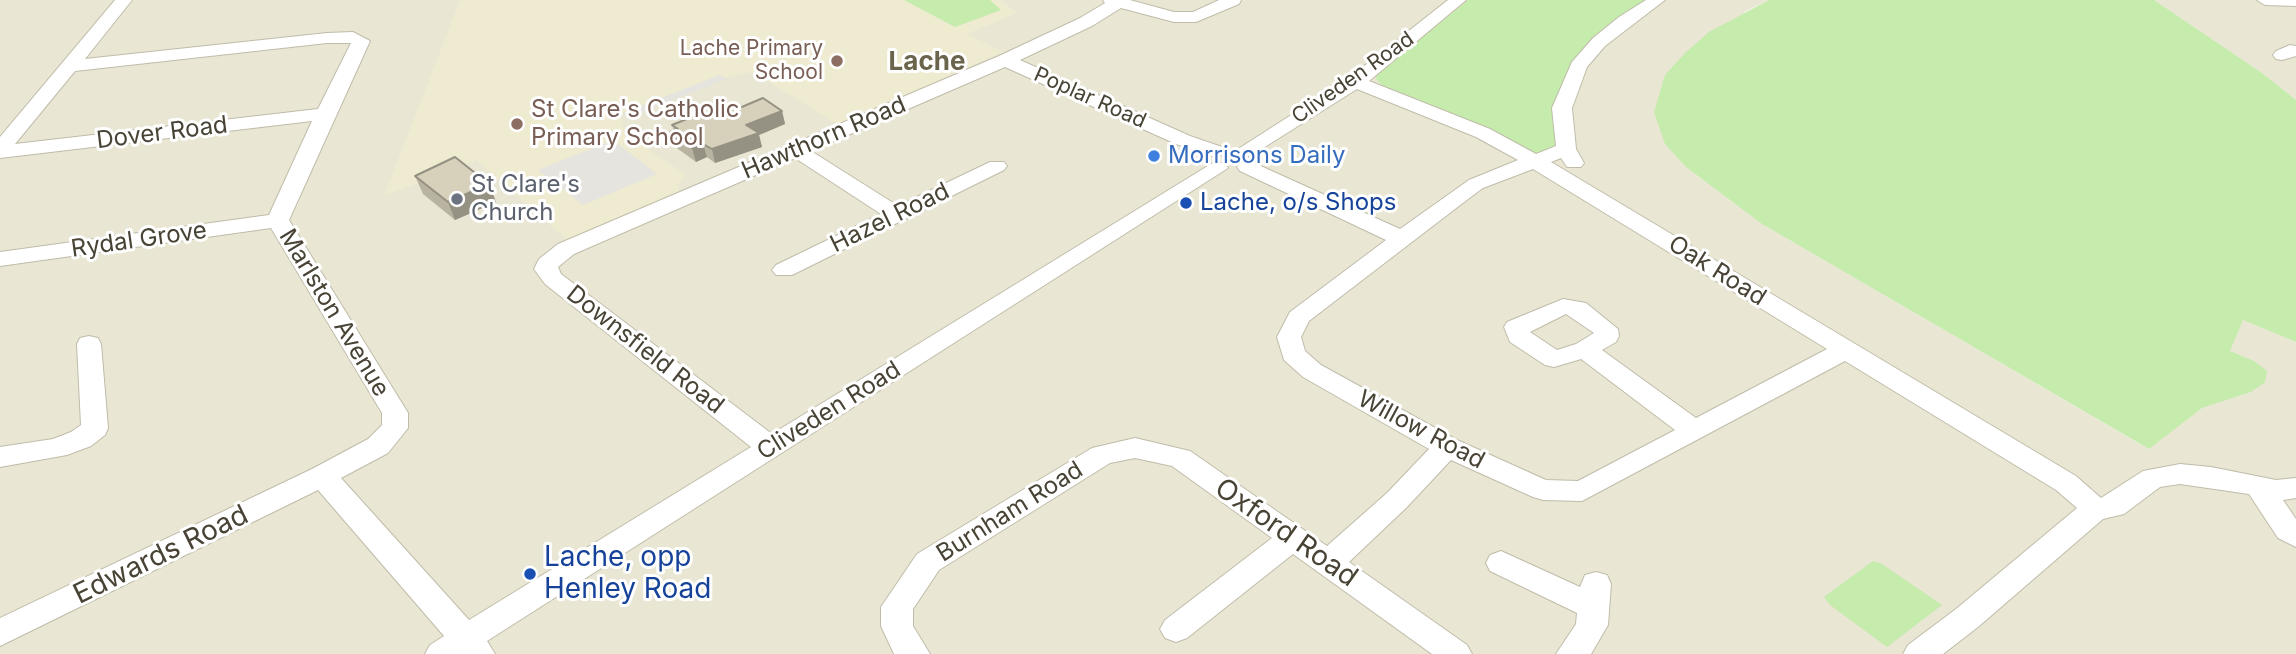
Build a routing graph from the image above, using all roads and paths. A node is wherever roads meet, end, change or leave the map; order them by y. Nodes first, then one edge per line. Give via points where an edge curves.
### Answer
1 (124, 0) edge
2 (1233, 0) edge
3 (1458, 0) edge
4 (1657, 0) edge
5 (2265, 0) edge
6 (1114, 1) edge
7 (2296, 1) edge
8 (1005, 60) junction
9 (70, 66) junction
10 (1356, 82) junction
11 (325, 114) junction
12 (1566, 149) junction
13 (796, 150) junction
14 (0, 151) edge
15 (1216, 159) junction
16 (1246, 159) junction
17 (1534, 161) junction
18 (997, 166) dead end
19 (1618, 210) junction
20 (895, 214) junction
21 (278, 220) junction
22 (1401, 238) junction
23 (566, 249) joint
24 (0, 259) edge
25 (784, 270) dead end
26 (89, 344) dead end
27 (1586, 350) dead end
28 (1845, 350) junction
29 (1695, 430) junction
30 (770, 447) junction
31 (1447, 447) junction
32 (1102, 455) joint
33 (0, 457) edge
34 (322, 476) junction
35 (2258, 485) junction
36 (2296, 488) edge
37 (2094, 510) junction
38 (2296, 536) edge
39 (1292, 539) junction
40 (1329, 562) junction
41 (1501, 563) dead end
42 (1176, 629) dead end
43 (0, 633) edge
44 (462, 649) edge
45 (914, 654) edge
46 (1457, 654) edge
47 (1572, 654) edge
48 (1919, 654) edge

1 - 9 street
2 - 6 street via 1208,13 1185,17
3 - 10 street, Cliveden Road
4 - 12 street via 1625,20 1578,66 1562,108
5 - 7 street
6 - 8 street, Hawthorn Road via 1086,22
8 - 13 street, Hawthorn Road
8 - 15 street, Poplar Road
9 - 11 street, Marlston Avenue via 353,37 361,41 359,48
9 - 14 street
10 - 16 street, Cliveden Road
10 - 17 street, Oak Road via 1483,133
11 - 14 street, Dover Road
11 - 21 street, Marlston Avenue
12 - 17 street, Willow Road
12 - 19 street via 1578,169
13 - 20 street
13 - 23 street, Hawthorn Road
15 - 16 street via 1235,170
15 - 30 street, Cliveden Road
16 - 22 street
17 - 19 street, Oak Road
17 - 22 street, Willow Road via 1476,184
18 - 20 street, Hazel Road
19 - 28 street, Oak Road
20 - 25 street, Hazel Road
21 - 24 street, Rydal Grove
21 - 34 street, Marlston Avenue via 395,413 395,428 389,437
22 - 31 street, Willow Road via 1299,317 1289,337 1293,354 1312,371
23 - 30 street, Downsfield Road via 547,264 553,279
26 - 33 street via 94,428 57,448
27 - 29 street
28 - 29 street, Willow Road
28 - 37 street, Oak Road via 2066,483
29 - 31 street, Willow Road via 1582,491 1543,490
30 - 44 street, Cliveden Road
31 - 40 street
32 - 39 street, Oxford Road via 1135,448 1180,458
32 - 45 street, Burnham Road via 928,562 897,607 897,626 905,646
34 - 43 street, Edwards Road
34 - 44 street
35 - 36 street
35 - 37 street via 2180,474 2153,478 2114,506
35 - 38 street
37 - 48 street
39 - 40 street, Oxford Road
39 - 42 street
40 - 46 street, Oxford Road
41 - 47 street via 1595,596 1592,625

